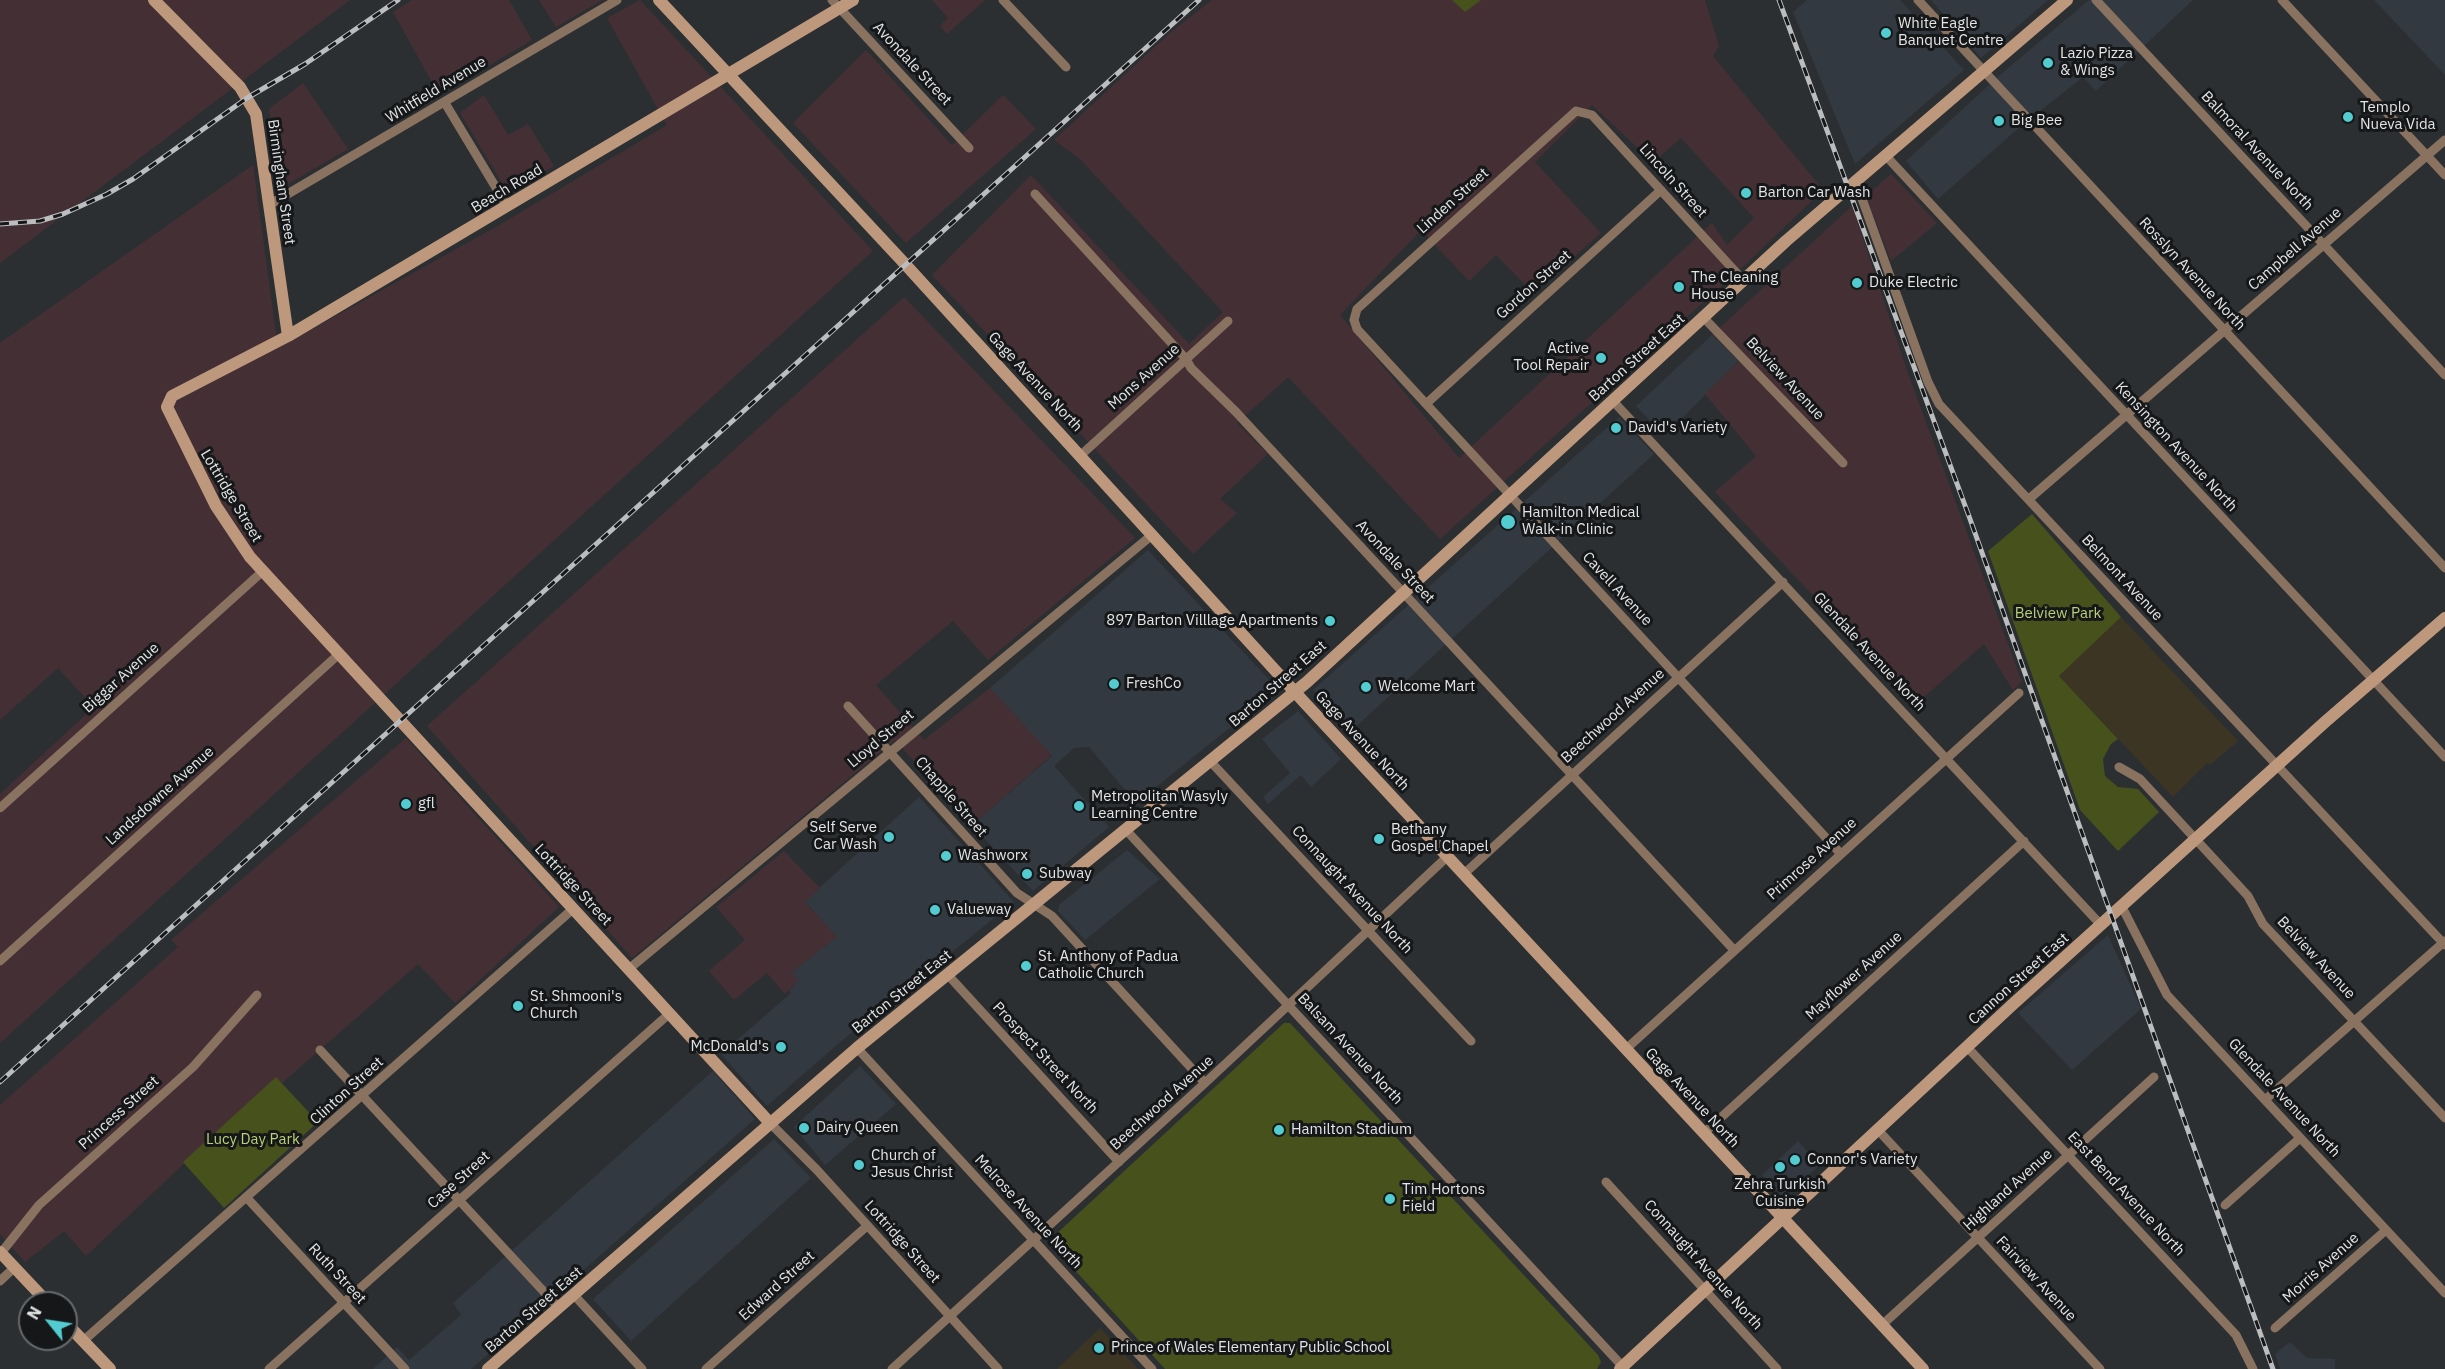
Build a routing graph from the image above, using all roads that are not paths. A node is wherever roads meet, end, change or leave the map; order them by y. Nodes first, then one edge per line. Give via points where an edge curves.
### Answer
1 (154, 0) edge
2 (617, 0) edge
3 (659, 0) edge
4 (853, 0) edge
5 (1003, 0) edge
6 (1918, 0) edge
7 (2067, 0) edge
8 (2096, 0) edge
9 (2282, 0) edge
10 (836, 4) edge
11 (1066, 67) dead end
12 (1985, 71) junction
13 (727, 73) junction
14 (445, 103) junction
15 (1576, 111) joint
16 (2445, 140) edge
17 (969, 148) dead end
18 (2427, 155) junction
19 (1886, 156) junction
20 (2445, 175) edge
21 (1856, 182) junction
22 (1661, 190) junction
23 (1035, 194) dead end
24 (270, 205) junction
25 (507, 207) junction
26 (2324, 244) junction
27 (1743, 280) junction
28 (1354, 316) joint
29 (1704, 318) junction
30 (1228, 321) dead end
31 (2223, 331) junction
32 (288, 336) junction
33 (1186, 359) junction
34 (2445, 375) edge
35 (172, 396) joint
36 (1612, 400) junction
37 (1427, 403) junction
38 (2126, 414) junction
39 (1081, 455) junction
40 (1843, 463) dead end
41 (1509, 494) junction
42 (2029, 499) junction
43 (1152, 535) junction
44 (2445, 568) edge
45 (263, 571) junction
46 (1783, 582) junction
47 (1402, 592) junction
48 (2445, 618) edge
49 (339, 654) junction
50 (1678, 678) junction
51 (2372, 680) junction
52 (1296, 691) junction
53 (2019, 693) dead end
54 (848, 706) dead end
55 (891, 750) junction
56 (1946, 757) junction
57 (2445, 757) edge
58 (1210, 761) junction
59 (2278, 765) junction
60 (2119, 767) dead end
61 (1572, 774) junction
62 (0, 808) edge
63 (1126, 830) junction
64 (2196, 840) junction
65 (2024, 841) junction
66 (1840, 853) junction
67 (1448, 856) junction
68 (1464, 873) junction
69 (1035, 904) junction
70 (2122, 907) junction
71 (574, 908) junction
72 (2101, 925) junction
73 (1368, 930) junction
74 (2444, 943) edge
75 (1734, 950) junction
76 (0, 961) edge
77 (630, 968) junction
78 (948, 975) junction
79 (257, 995) dead end
80 (1288, 1005) junction
81 (670, 1013) junction
82 (2354, 1021) junction
83 (1471, 1041) dead end
84 (1967, 1047) junction
85 (857, 1048) junction
86 (1626, 1049) junction
87 (320, 1050) dead end
88 (2154, 1077) dead end
89 (1205, 1083) junction
90 (363, 1097) junction
91 (2266, 1099) junction
92 (2445, 1118) edge
93 (770, 1123) junction
94 (1877, 1129) junction
95 (1704, 1133) junction
96 (2300, 1138) junction
97 (2068, 1155) junction
98 (1119, 1162) junction
99 (1606, 1182) dead end
100 (247, 1198) junction
101 (459, 1200) junction
102 (2225, 1205) dead end
103 (1782, 1217) junction
104 (867, 1226) junction
105 (2386, 1230) junction
106 (1977, 1239) junction
107 (1035, 1240) junction
108 (1, 1252) edge
109 (15, 1267) junction
110 (0, 1281) edge
111 (1704, 1290) junction
112 (37, 1291) edge
113 (2445, 1293) edge
114 (574, 1295) junction
115 (344, 1303) junction
116 (558, 1308) junction
117 (950, 1317) junction
118 (1882, 1325) junction
119 (2276, 1328) dead end
120 (78, 1336) edge
121 (83, 1341) junction
122 (1622, 1368) edge
123 (110, 1369) edge
124 (269, 1369) edge
125 (405, 1369) edge
126 (489, 1369) edge
127 (642, 1369) edge
128 (706, 1369) edge
129 (892, 1369) edge
130 (998, 1369) edge
131 (1152, 1369) edge
132 (1777, 1369) edge
133 (1923, 1369) edge
134 (2100, 1369) edge
135 (2253, 1369) edge

1 - 24 main road, Birmingham Street via 227,73 250,103 256,114
2 - 14 street, Whitfield Avenue
3 - 13 main road, Gage Avenue North
4 - 10 main road, Beach Road
5 - 11 street
6 - 12 street, Rosslyn Avenue North
7 - 12 main road, Barton Street East
8 - 26 street, Balmoral Avenue North
9 - 18 street
10 - 13 main road, Beach Road
10 - 17 street, Avondale Street
12 - 19 main road, Barton Street East
12 - 31 street, Rosslyn Avenue North
13 - 25 main road, Beach Road
13 - 39 main road, Gage Avenue North
14 - 24 street, Whitfield Avenue
14 - 25 street
15 - 22 street, Lincoln Street via 1592,115
15 - 28 street, Linden Street via 1365,301
16 - 18 street, Campbell Avenue
18 - 20 street
18 - 26 street, Campbell Avenue
19 - 21 main road, Barton Street East
19 - 38 street, Kensington Avenue North
21 - 27 main road, Barton Street East
21 - 42 street, Belmont Avenue via 1939,404
22 - 27 street, Lincoln Street
22 - 37 street, Gordon Street
23 - 33 street, Avondale Street
24 - 32 main road, Birmingham Street
25 - 32 main road, Beach Road
26 - 31 street, Campbell Avenue
26 - 34 street, Balmoral Avenue North
27 - 29 main road, Barton Street East
28 - 37 street, Cavell Avenue via 1357,329
29 - 36 main road, Barton Street East
29 - 40 street, Belview Avenue
30 - 33 street, Mons Avenue
31 - 38 street, Campbell Avenue
31 - 44 street, Rosslyn Avenue North
32 - 35 main road, Beach Road
33 - 39 street, Mons Avenue
33 - 47 street, Avondale Street
35 - 45 main road, Lottridge Street via 167,407 183,443 238,542
36 - 41 main road, Barton Street East
36 - 46 street, Glendale Avenue North
37 - 41 street, Cavell Avenue
38 - 42 street, Campbell Avenue
38 - 51 street, Kensington Avenue North
39 - 43 main road, Gage Avenue North
41 - 47 main road, Barton Street East
41 - 50 street, Cavell Avenue
42 - 59 street, Belmont Avenue
43 - 52 main road, Gage Avenue North
43 - 55 street, Lloyd Street
45 - 49 main road, Lottridge Street
45 - 62 street, Biggar Avenue
46 - 50 street, Beechwood Avenue
46 - 56 street, Glendale Avenue North
47 - 52 main road, Barton Street East
47 - 61 street, Avondale Street
48 - 51 main road, Cannon Street East
49 - 71 main road, Lottridge Street
49 - 76 street, Landsdowne Avenue
50 - 61 street, Beechwood Avenue
50 - 66 street, Cavell Avenue
51 - 57 street, Kensington Avenue North
51 - 59 main road, Cannon Street East
52 - 58 main road, Barton Street East
52 - 67 main road, Gage Avenue North
53 - 56 street, Primrose Avenue
54 - 55 street, Chapple Street
55 - 69 street, Chapple Street via 1017,892
55 - 77 street, Lloyd Street
56 - 65 street, Glendale Avenue North
56 - 66 street, Primrose Avenue
58 - 63 main road, Barton Street East
58 - 73 street, Connaught Avenue North
59 - 64 main road, Cannon Street East
59 - 74 street, Belmont Avenue
60 - 64 street, Belview Avenue via 2140,779
61 - 68 street, Beechwood Avenue
61 - 75 street, Avondale Street
63 - 69 main road, Barton Street East
63 - 80 street, Balsam Avenue North
64 - 70 main road, Cannon Street East
64 - 82 street, Belview Avenue via 2248,896 2263,924
65 - 72 street, Glendale Avenue North
65 - 95 street, Mayflower Avenue
66 - 75 street, Primrose Avenue
67 - 68 main road, Gage Avenue North
67 - 73 street, Beechwood Avenue
68 - 86 main road, Gage Avenue North
69 - 78 main road, Barton Street East
69 - 89 street, Chapple Street via 1052,916
70 - 72 main road, Cannon Street East
70 - 91 street, Glendale Avenue North via 2167,994
71 - 77 main road, Lottridge Street
71 - 90 street, Clinton Street
72 - 84 main road, Cannon Street East
73 - 80 street, Beechwood Avenue
73 - 83 street, Connaught Avenue North
74 - 82 street
75 - 86 street, Primrose Avenue
77 - 81 main road, Lottridge Street
78 - 85 main road, Barton Street East
78 - 98 street, Prospect Street North
79 - 108 street, Princess Street via 193,1066 39,1205
80 - 89 street, Beechwood Avenue
80 - 122 street, Balsam Avenue North
81 - 93 main road, Lottridge Street
81 - 101 street, Case Street
82 - 91 street
82 - 92 street, Belview Avenue
84 - 94 main road, Cannon Street East
84 - 97 street, East Bend Avenue North
85 - 93 main road, Barton Street East
85 - 107 street, Melrose Avenue North
86 - 95 main road, Gage Avenue North
87 - 90 street
88 - 97 street, Highland Avenue
89 - 98 street, Beechwood Avenue
90 - 100 street, Clinton Street
90 - 101 street
91 - 96 street, Glendale Avenue North
93 - 104 street, Lottridge Street
93 - 114 main road, Barton Street East
94 - 103 main road, Cannon Street East
94 - 106 street, Fairview Avenue
95 - 103 main road, Gage Avenue North
96 - 102 street
96 - 105 street, Glendale Avenue North
97 - 106 street, Highland Avenue
97 - 135 street, East Bend Avenue North via 2236,1335
98 - 107 street, Beechwood Avenue
99 - 111 street, Connaught Avenue North
100 - 115 street, Ruth Street
100 - 121 street, Clinton Street
101 - 115 street, Case Street
101 - 116 street
103 - 111 main road, Cannon Street East
103 - 118 main road, Gage Avenue North
104 - 117 street, Lottridge Street
104 - 128 street, Edward Street
105 - 113 street, Glendale Avenue North
105 - 119 street, Morris Avenue
106 - 118 street, Highland Avenue
106 - 134 street, Fairview Avenue
107 - 117 street, Beechwood Avenue
107 - 131 street, Melrose Avenue North
108 - 109 main road
109 - 110 street
109 - 112 main road
111 - 122 main road, Cannon Street East
111 - 132 street, Connaught Avenue North
114 - 116 main road, Barton Street East
114 - 127 street
115 - 124 street, Case Street
115 - 125 street, Ruth Street
116 - 126 main road, Barton Street East
117 - 129 street, Beechwood Avenue
117 - 130 street, Lottridge Street
118 - 133 main road, Gage Avenue North
120 - 121 main road
121 - 123 main road

